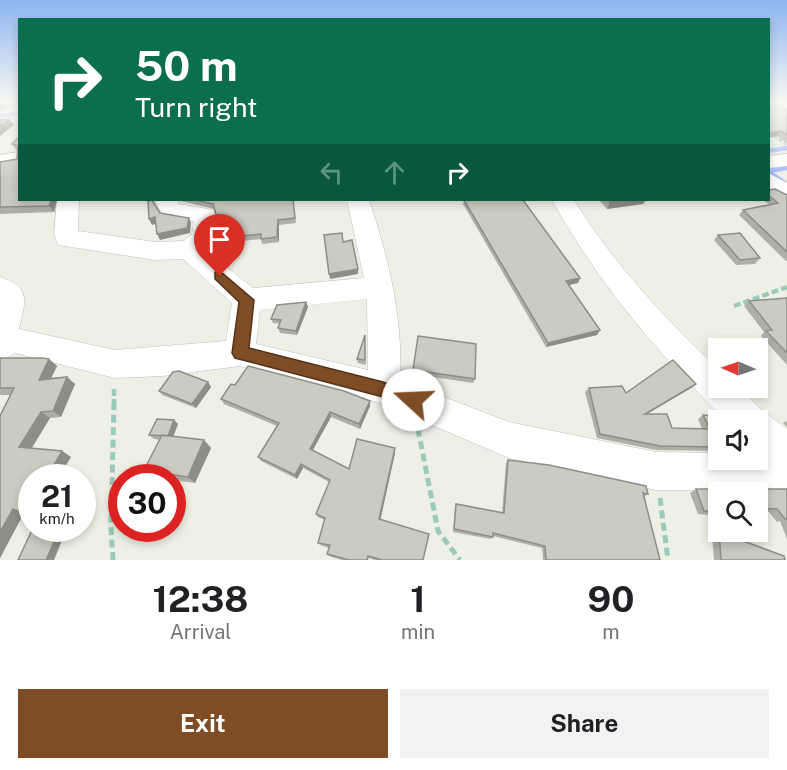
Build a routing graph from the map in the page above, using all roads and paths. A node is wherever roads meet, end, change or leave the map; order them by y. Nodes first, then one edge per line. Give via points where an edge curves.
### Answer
1 (770, 132) edge
2 (787, 144) edge
3 (18, 158) edge
4 (787, 160) edge
5 (0, 161) edge
6 (770, 162) edge
7 (770, 181) edge
8 (787, 194) edge
9 (68, 201) edge
10 (166, 201) edge
11 (358, 201) edge
12 (564, 201) edge
13 (190, 250) junction
14 (0, 287) edge
15 (381, 287) junction
16 (787, 287) edge
17 (782, 289) junction
18 (787, 296) edge
19 (247, 300) junction
20 (734, 306) dead end
21 (3, 343) edge
22 (240, 353) junction
23 (115, 364) junction
24 (398, 395) junction
25 (740, 410) edge
26 (768, 436) edge
27 (787, 453) edge
28 (656, 471) junction
29 (787, 472) edge
30 (113, 560) edge
31 (460, 560) edge
32 (668, 560) edge

1 - 2 path
3 - 5 street
4 - 6 street
7 - 8 street
9 - 13 street via 64,227 67,240 155,251
10 - 13 street via 171,211 205,215 207,232
11 - 15 street
12 - 25 street via 581,234 653,322
13 - 19 street via 201,264
14 - 21 street via 12,299
15 - 19 street
15 - 24 street
16 - 17 path
17 - 18 path
17 - 20 path
19 - 22 street
21 - 23 street
22 - 23 street
22 - 24 street
23 - 30 path
24 - 28 street via 509,440
24 - 31 path via 438,531
26 - 27 street
28 - 29 street
28 - 32 path

